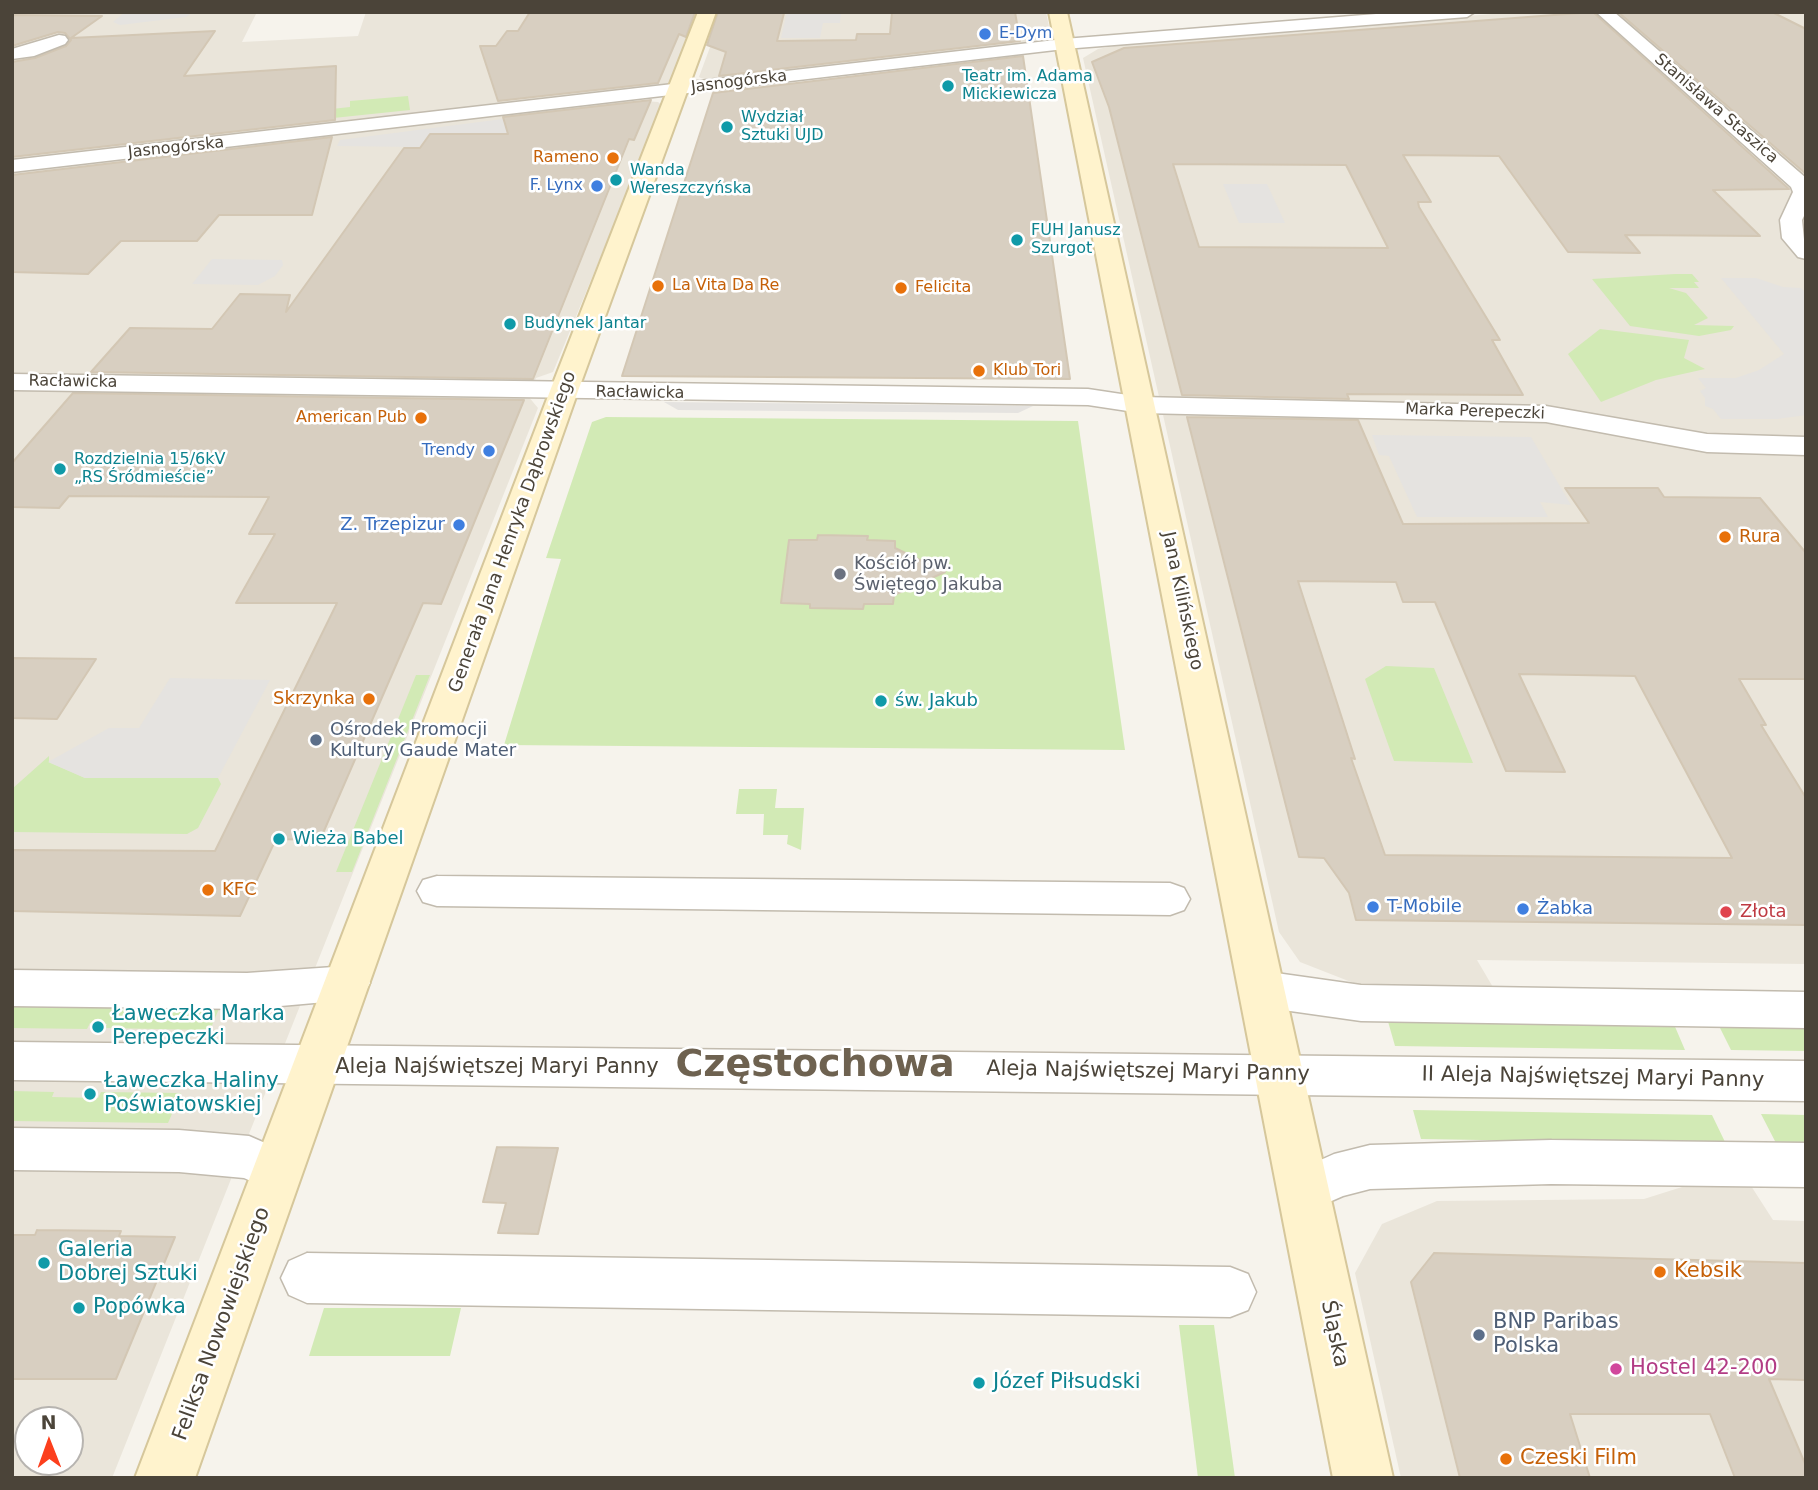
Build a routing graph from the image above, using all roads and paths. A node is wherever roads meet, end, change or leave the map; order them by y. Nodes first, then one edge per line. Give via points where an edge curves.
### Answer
1 (707, 12) edge
2 (1058, 12) edge
3 (1467, 12) edge
4 (1604, 12) edge
5 (59, 40) dead end
6 (1064, 44) junction
7 (12, 54) edge
8 (681, 89) junction
9 (12, 166) edge
10 (1806, 252) edge
11 (12, 382) edge
12 (564, 391) junction
13 (1142, 405) junction
14 (1806, 446) edge
15 (437, 891) dead end
16 (1170, 899) dead end
17 (348, 983) junction
18 (12, 988) edge
19 (1262, 989) junction
20 (1806, 1010) edge
21 (12, 1061) edge
22 (302, 1066) junction
23 (1279, 1073) junction
24 (1380, 1074) joint
25 (1806, 1081) edge
26 (12, 1149) edge
27 (1806, 1165) edge
28 (278, 1171) junction
29 (1304, 1191) junction
30 (307, 1278) dead end
31 (1230, 1292) dead end
32 (165, 1478) edge
33 (1363, 1478) edge

1 - 8 street, Generała Jana Henryka Dąbrowskiego
2 - 6 street, Jana Kilińskiego
3 - 6 street, Jasnogórska
4 - 10 street, Stanisława Staszica via 1800,184 1804,192 1791,227 1793,238
5 - 7 street
6 - 8 street, Jasnogórska
6 - 13 street, Jana Kilińskiego
8 - 9 street, Jasnogórska
8 - 12 street, Generała Jana Henryka Dąbrowskiego
11 - 12 street, Racławicka
12 - 13 street, Racławicka via 1088,397
12 - 17 street, Generała Jana Henryka Dąbrowskiego
13 - 14 street, Marka Perepeczki via 1546,414 1707,443
13 - 19 street, Jana Kilińskiego
15 - 16 street
17 - 18 street via 247,991
17 - 22 street, Generała Jana Henryka Dąbrowskiego
19 - 20 street via 1361,1003
19 - 23 street, Jana Kilińskiego
21 - 22 street, Aleja Najświętszej Maryi Panny
22 - 23 street, Aleja Najświętszej Maryi Panny
22 - 28 street, Generała Jana Henryka Dąbrowskiego
23 - 24 street, Aleja Najświętszej Maryi Panny
23 - 29 street, Jana Kilińskiego
24 - 25 street, II Aleja Najświętszej Maryi Panny
26 - 28 street via 179,1151 249,1157
27 - 29 street via 1551,1162 1370,1167 1334,1176
28 - 32 street, Feliksa Nowowiejskiego
29 - 33 street, Śląska
30 - 31 street

